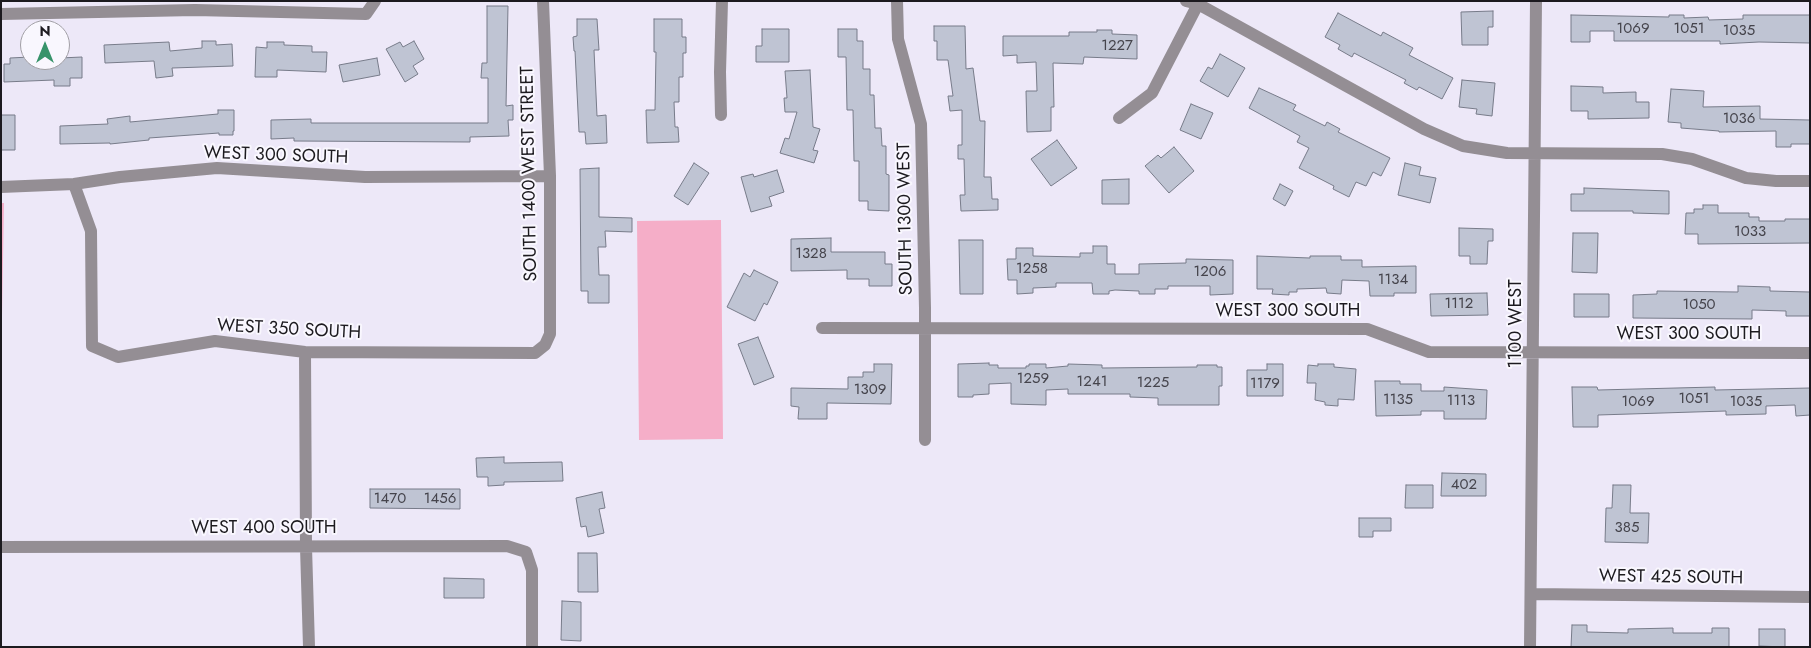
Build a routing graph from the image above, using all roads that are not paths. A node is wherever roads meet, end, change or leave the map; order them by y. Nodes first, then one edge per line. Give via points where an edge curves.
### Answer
1 (375, 1) edge
2 (543, 1) edge
3 (722, 1) edge
4 (897, 1) edge
5 (1536, 1) edge
6 (1192, 3) edge
7 (32, 8) edge
8 (1, 14) edge
9 (721, 115) dead end
10 (1119, 118) dead end
11 (1535, 153) junction
12 (550, 176) junction
13 (1810, 181) edge
14 (74, 184) junction
15 (1, 186) edge
16 (822, 328) dead end
17 (925, 329) junction
18 (545, 345) joint
19 (305, 352) junction
20 (1534, 352) junction
21 (1810, 353) edge
22 (925, 440) dead end
23 (1, 547) edge
24 (306, 547) junction
25 (1531, 594) junction
26 (1810, 597) edge
27 (309, 647) edge
28 (532, 647) edge
29 (1530, 647) edge

1 - 7 street via 366,14
2 - 12 street, SOUTH 1400 WEST STREET
3 - 9 street
4 - 17 street, SOUTH 1300 WEST via 898,39 921,124
5 - 11 street, 1100 WEST
6 - 10 street via 1152,93
6 - 11 street via 1424,129 1463,146
7 - 8 street
11 - 13 street via 1662,154 1692,159 1746,178
11 - 20 street, 1100 WEST
12 - 14 street, WEST 300 SOUTH via 365,177 217,168
12 - 18 street, SOUTH 1400 WEST STREET via 550,334
14 - 15 street, WEST 300 SOUTH
14 - 19 street, WEST 350 SOUTH via 91,231 92,346 118,357 216,341
16 - 17 street, WEST 300 SOUTH
17 - 20 street, WEST 300 SOUTH via 1367,329 1429,352
17 - 22 street, SOUTH 1300 WEST
18 - 19 street, WEST 350 SOUTH via 535,353
19 - 24 street
20 - 21 street, WEST 300 SOUTH
20 - 25 street, 1100 WEST
23 - 24 street, WEST 400 SOUTH
24 - 27 street
24 - 28 street, WEST 400 SOUTH via 507,546 526,552 532,570
25 - 26 street, WEST 425 SOUTH
25 - 29 street, 1100 WEST

